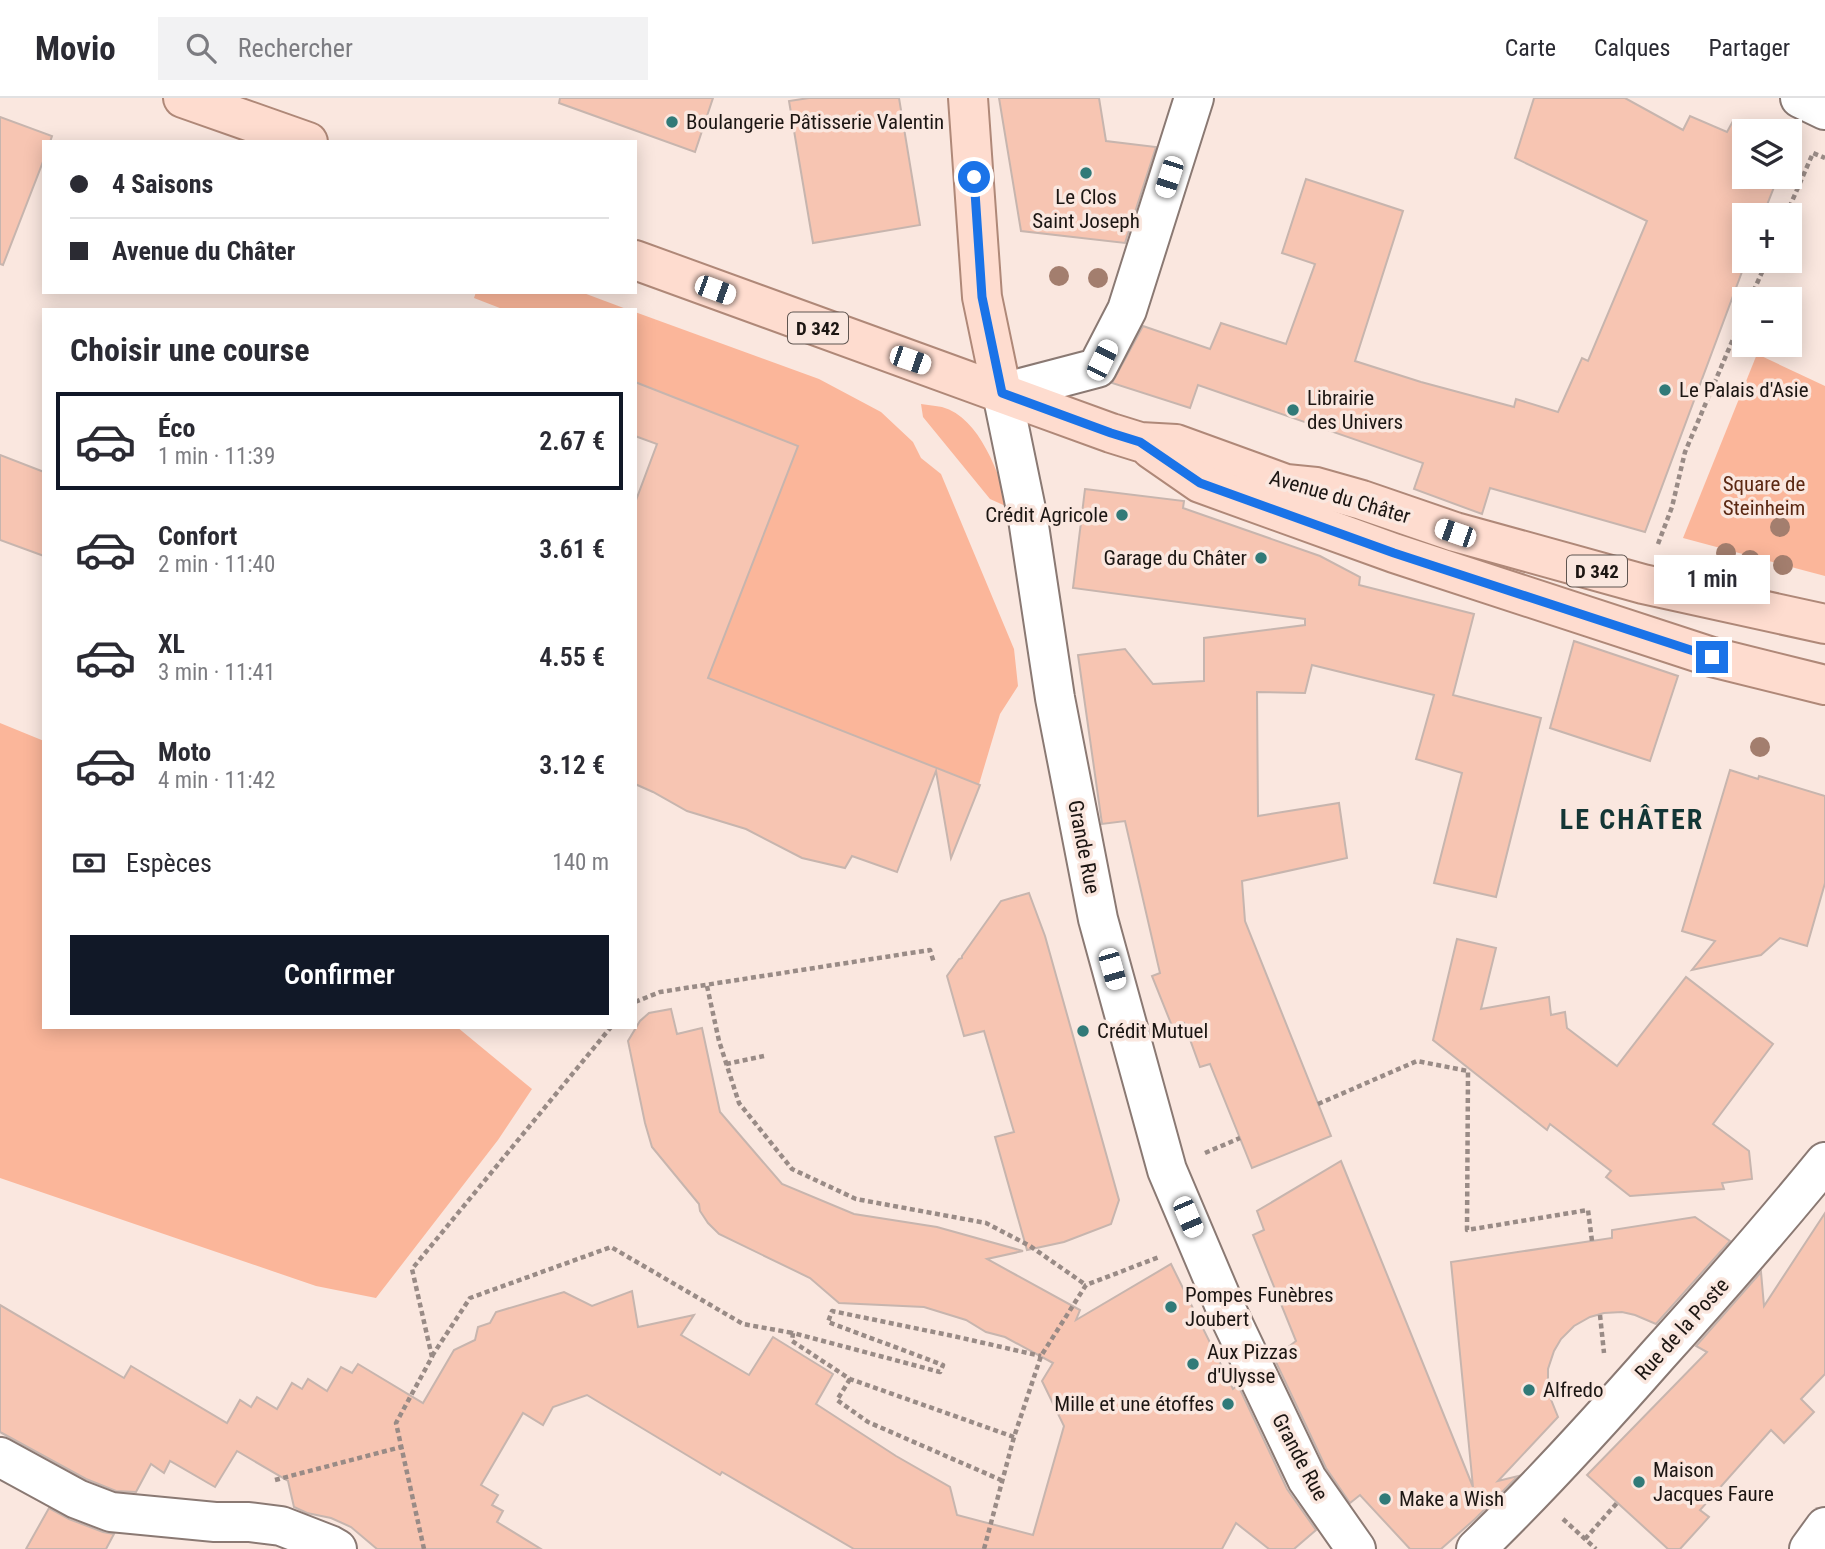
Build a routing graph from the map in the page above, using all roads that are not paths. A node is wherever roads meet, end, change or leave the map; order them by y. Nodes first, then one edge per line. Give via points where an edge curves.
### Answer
1 (183, 98) edge
2 (968, 98) edge
3 (1194, 98) edge
4 (1800, 98) edge
5 (1825, 110) edge
6 (302, 140) edge
7 (637, 261) edge
8 (1002, 393) junction
9 (1140, 442) junction
10 (1825, 624) edge
11 (1825, 685) edge
12 (1825, 1162) edge
13 (0, 1457) edge
14 (1825, 1527) edge
15 (337, 1549) edge
16 (1356, 1549) edge
17 (1476, 1549) edge
18 (1809, 1549) edge

1 - 6 main road
2 - 8 main road, Grande Rue via 982,297
3 - 8 street via 1127,310 1097,368
4 - 5 street
7 - 8 main road, Avenue du Châter / D 342
8 - 9 main road, Avenue du Châter / D 342
8 - 16 street, Grande Rue via 1098,919 1167,1170 1226,1309 1307,1479
9 - 10 main road, Avenue du Châter / D 342 via 1176,444 1286,484 1316,486 1455,533 1643,584
9 - 11 main road, Avenue du Châter via 1200,483 1381,549 1712,657
12 - 17 street, Rue de la Poste via 1535,1492
13 - 15 street via 111,1512 281,1526
14 - 18 street

